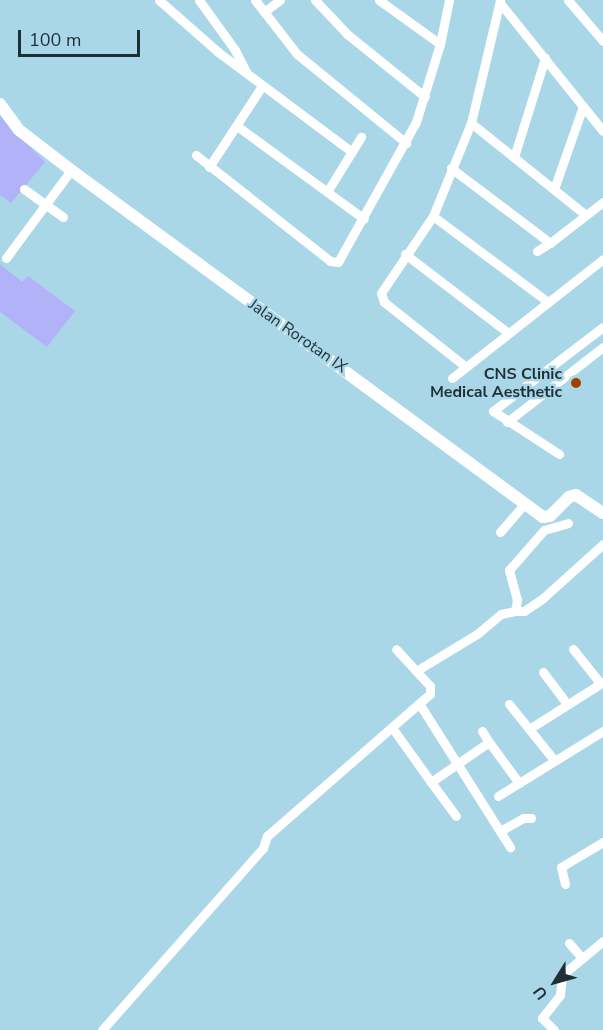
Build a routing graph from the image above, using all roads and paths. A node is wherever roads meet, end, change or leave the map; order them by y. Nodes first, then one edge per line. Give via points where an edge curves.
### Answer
1 (159, 0) edge
2 (199, 0) edge
3 (255, 0) edge
4 (280, 0) edge
5 (315, 0) edge
6 (379, 0) edge
7 (449, 0) edge
8 (568, 0) edge
9 (500, 1) edge
10 (264, 12) junction
11 (603, 41) edge
12 (440, 44) junction
13 (544, 58) junction
14 (247, 75) junction
15 (262, 86) junction
16 (425, 97) junction
17 (0, 104) edge
18 (583, 106) junction
19 (471, 123) junction
20 (237, 126) junction
21 (603, 131) edge
22 (361, 137) dead end
23 (406, 143) junction
24 (352, 152) junction
25 (196, 155) dead end
26 (514, 157) junction
27 (209, 166) junction
28 (451, 168) junction
29 (71, 170) junction
30 (24, 189) dead end
31 (554, 189) junction
32 (327, 192) junction
33 (603, 202) edge
34 (45, 204) junction
35 (586, 215) junction
36 (433, 216) junction
37 (63, 217) dead end
38 (364, 219) junction
39 (550, 243) junction
40 (537, 252) dead end
41 (405, 254) junction
42 (6, 258) dead end
43 (603, 259) edge
44 (548, 302) junction
45 (603, 327) edge
46 (507, 332) junction
47 (603, 347) edge
48 (466, 367) junction
49 (452, 378) dead end
50 (507, 422) junction
51 (559, 454) dead end
52 (525, 503) junction
53 (603, 513) edge
54 (568, 523) dead end
55 (500, 532) dead end
56 (603, 544) edge
57 (515, 611) junction
58 (396, 649) dead end
59 (573, 649) dead end
60 (416, 671) junction
61 (543, 672) dead end
62 (602, 682) edge
63 (508, 704) dead end
64 (567, 704) junction
65 (422, 708) dead end
66 (393, 729) dead end
67 (529, 729) junction
68 (482, 731) dead end
69 (603, 731) edge
70 (489, 742) junction
71 (554, 760) junction
72 (457, 765) junction
73 (431, 782) junction
74 (519, 783) junction
75 (498, 796) dead end
76 (456, 816) dead end
77 (531, 819) dead end
78 (500, 831) junction
79 (603, 842) edge
80 (510, 847) dead end
81 (565, 884) dead end
82 (603, 941) edge
83 (569, 943) dead end
84 (580, 957) junction
85 (102, 1030) edge
86 (554, 1030) edge

1 - 14 street
2 - 14 street via 235,50
3 - 10 street
4 - 10 street
5 - 16 street via 347,34
6 - 12 street
7 - 12 street
8 - 11 street
9 - 13 street
9 - 19 street
10 - 23 street via 297,54
12 - 16 street
13 - 18 street
13 - 26 street
14 - 15 street
15 - 20 street
15 - 24 street
16 - 23 street
17 - 29 street, Jalan Rorotan IX via 20,130
18 - 21 street
18 - 31 street
19 - 26 street
19 - 28 street
20 - 27 street
20 - 32 street
22 - 24 street
23 - 38 street
24 - 32 street
25 - 27 street
26 - 31 street
27 - 38 street via 333,263 342,258
28 - 36 street
28 - 39 street
29 - 34 street
29 - 52 street, Jalan Rorotan IX
30 - 34 street
31 - 35 street
32 - 38 street
33 - 35 street
34 - 37 street
34 - 42 street
35 - 39 street
36 - 41 street
36 - 44 street
39 - 40 street
41 - 46 street
41 - 48 street via 381,291 382,298
43 - 44 street
44 - 46 street
45 - 50 street via 493,411
46 - 48 street
47 - 50 street
48 - 49 street
50 - 51 street
52 - 53 street, Jalan Rorotan IX via 546,518 576,495
52 - 55 street
54 - 57 street via 544,530 508,571 517,600
56 - 57 street via 542,599 524,611
57 - 60 street via 501,614 477,634
58 - 60 street
59 - 62 street
60 - 85 street via 430,686 430,694 267,836 263,848
61 - 64 street
62 - 64 street
63 - 67 street
64 - 67 street
65 - 72 street
66 - 73 street
67 - 71 street
68 - 70 street
69 - 71 street
70 - 72 street
70 - 74 street
71 - 74 street
72 - 73 street
72 - 78 street
73 - 76 street
74 - 75 street
77 - 78 street via 523,818
78 - 80 street
79 - 81 street via 561,867
82 - 84 street
83 - 84 street
84 - 86 street via 562,975 560,995 542,1018

